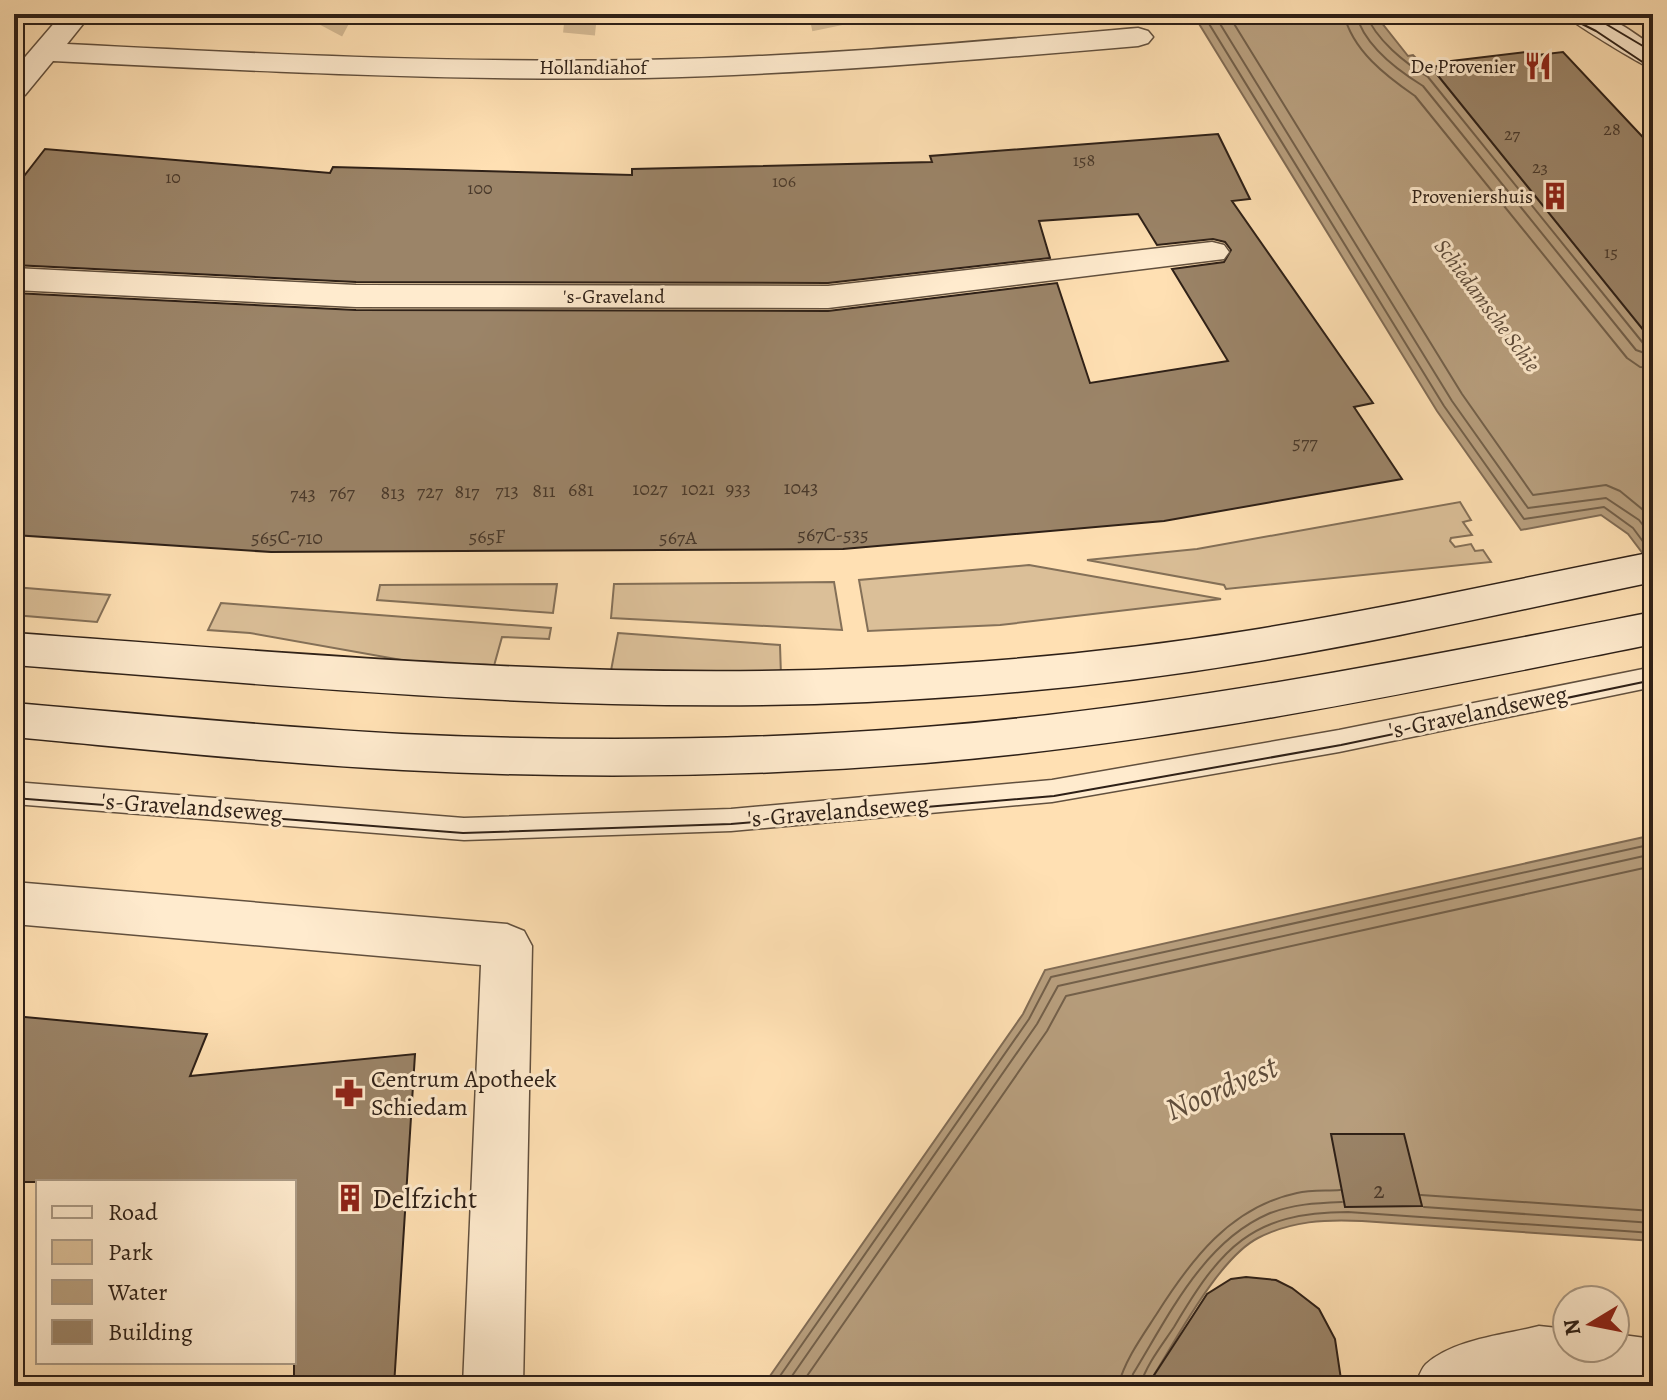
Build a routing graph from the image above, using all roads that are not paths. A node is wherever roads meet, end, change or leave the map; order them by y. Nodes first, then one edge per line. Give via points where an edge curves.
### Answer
1 (77, 14) edge
2 (1578, 14) edge
3 (828, 28) tunnel mouth
4 (1138, 37) dead end
5 (47, 52) junction
6 (1653, 60) edge
7 (838, 61) junction
8 (14, 89) edge
9 (1212, 252) dead end
10 (14, 279) edge
11 (1653, 567) edge
12 (1653, 628) edge
13 (14, 649) edge
14 (1653, 677) edge
15 (14, 720) edge
16 (14, 793) edge
17 (14, 903) edge
18 (1653, 1368) edge
19 (493, 1386) edge
20 (1445, 1386) edge

1 - 5 street
2 - 6 street
3 - 7 street
4 - 7 street, Hollandiahof
5 - 7 street, Hollandiahof
5 - 8 street
9 - 10 street, 's-Graveland via 828,297 356,296
11 - 13 street via 1281,641 1112,665 863,685 528,686
12 - 15 street, 's-Gravelandseweg via 1300,696 924,746 510,756
14 - 16 lane, 's-Gravelandseweg via 1339,741 1052,791 731,820 464,829
17 - 19 street via 507,946
18 - 20 street via 1539,1355 1465,1374

